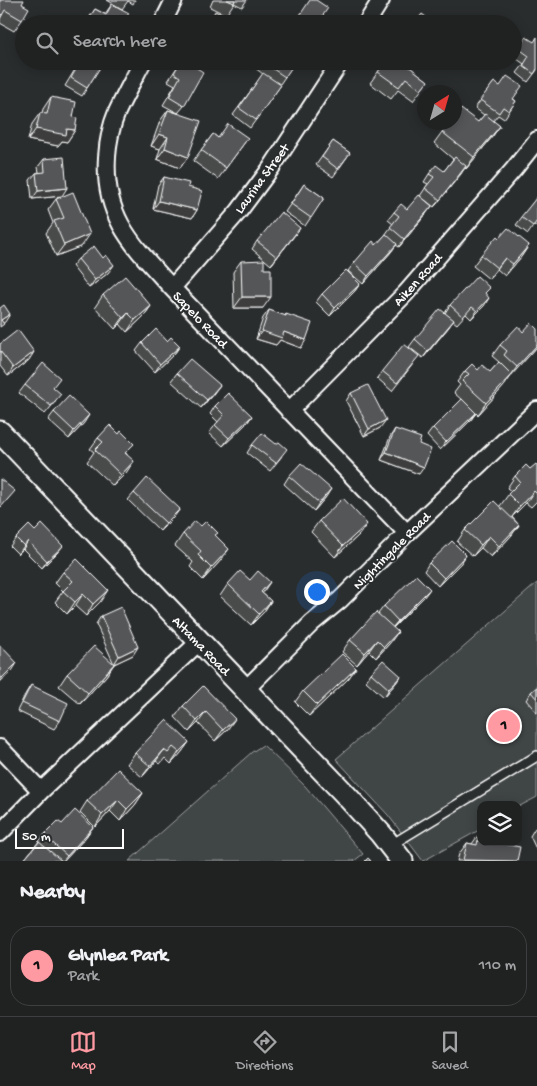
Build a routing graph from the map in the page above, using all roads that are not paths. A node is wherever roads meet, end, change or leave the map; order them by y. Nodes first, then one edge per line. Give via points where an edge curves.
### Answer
1 (174, 0) edge
2 (381, 0) edge
3 (166, 15) edge
4 (372, 15) edge
5 (138, 70) edge
6 (335, 70) edge
7 (537, 140) edge
8 (172, 288) junction
9 (537, 410) edge
10 (289, 411) junction
11 (0, 432) edge
12 (407, 533) junction
13 (199, 642) junction
14 (245, 690) junction
15 (0, 748) edge
16 (537, 756) edge
17 (41, 792) junction
18 (0, 833) edge
19 (396, 853) edge

1 - 3 street
2 - 4 street
5 - 8 street, Sapelo Road via 116,113 108,139 108,193 116,218
6 - 8 street, Laurina Street via 239,211
7 - 10 street, Aiken Road via 406,293
8 - 10 street, Sapelo Road
9 - 12 street, Nightingale Road
10 - 12 street, Sapelo Road
11 - 13 street, Altama Road
12 - 14 street, Nightingale Road
13 - 14 street, Altama Road
13 - 17 street
14 - 19 street, Altama Road via 344,793
15 - 17 street
16 - 19 lane
17 - 18 street

